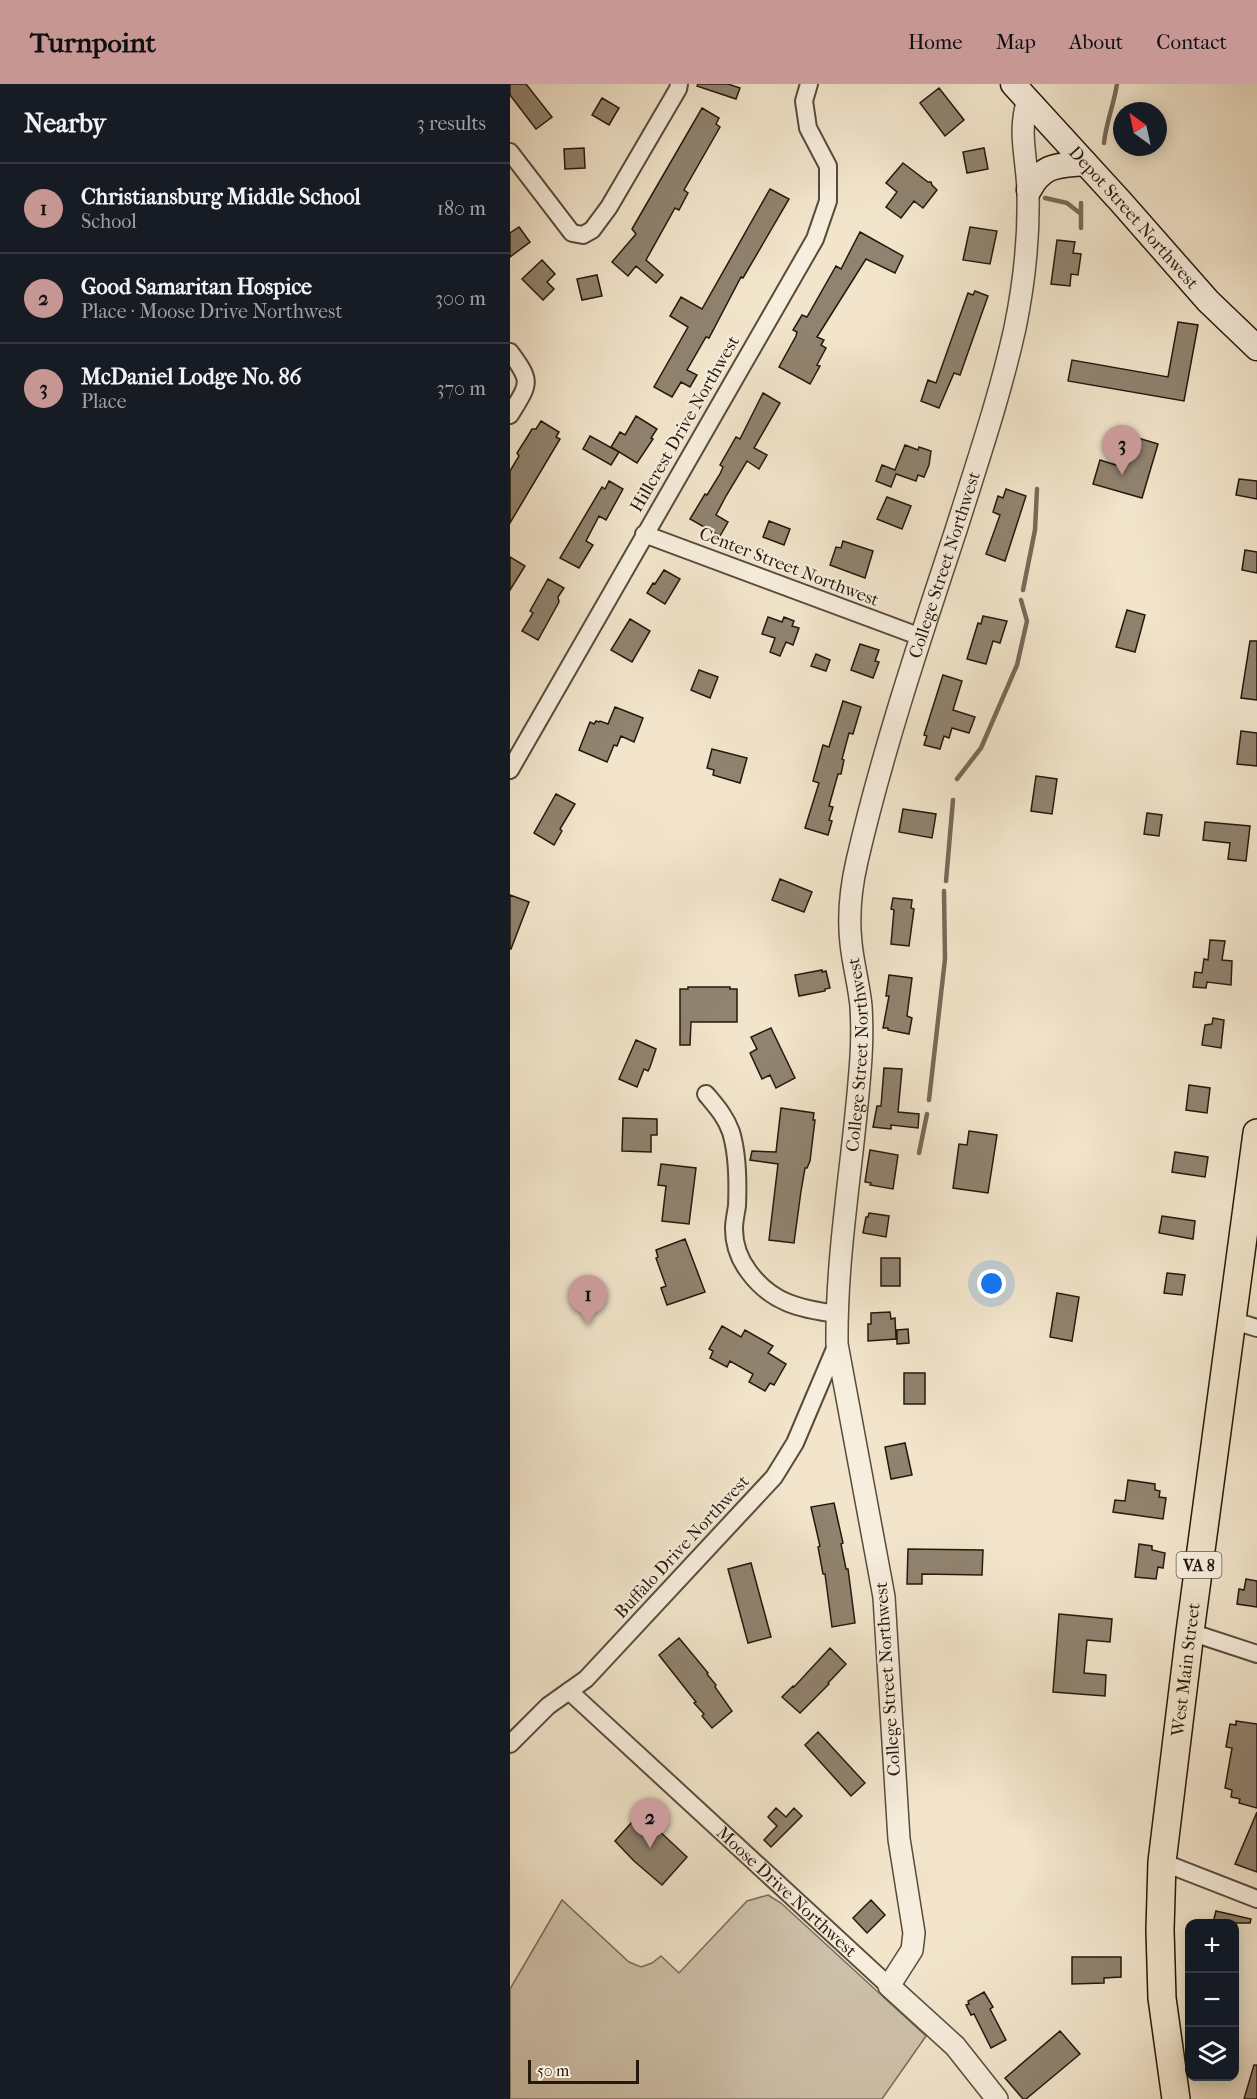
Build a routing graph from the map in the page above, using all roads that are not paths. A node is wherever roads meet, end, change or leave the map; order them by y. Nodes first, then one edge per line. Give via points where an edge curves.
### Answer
1 (679, 84) edge
2 (808, 84) edge
3 (1021, 92) edge
4 (510, 152) edge
5 (1085, 163) junction
6 (1029, 190) junction
7 (1257, 348) edge
8 (510, 352) edge
9 (510, 415) edge
10 (644, 534) junction
11 (921, 637) junction
12 (510, 770) edge
13 (706, 1094) dead end
14 (1257, 1133) edge
15 (837, 1314) junction
16 (1232, 1320) junction
17 (1257, 1328) edge
18 (837, 1344) junction
19 (1190, 1632) junction
20 (1257, 1654) edge
21 (569, 1691) junction
22 (510, 1744) edge
23 (1162, 1863) junction
24 (1257, 1899) edge
25 (889, 1986) junction
26 (997, 2099) edge
27 (1176, 2099) edge

1 - 4 street via 609,207 583,235 572,233
2 - 10 street, Hillcrest Drive Northwest via 804,101 808,128 828,166 828,201 815,239
3 - 5 main road, Depot Street Northwest
3 - 6 street, College Street Northwest
5 - 6 main road via 1047,169
5 - 7 main road, Depot Street Northwest via 1208,301
6 - 11 street, College Street Northwest via 1026,253 1014,328 983,446
8 - 9 street via 525,372 526,383
10 - 11 street, Center Street Northwest
10 - 12 street, Hillcrest Drive Northwest
11 - 15 street, College Street Northwest via 860,851 851,901 851,941 861,1008 861,1057
13 - 15 street via 731,1132 737,1178 736,1248 745,1267 757,1283 788,1304
14 - 16 main road, West Main Street / VA 8
15 - 18 street, College Street Northwest
16 - 17 street
16 - 19 main road, West Main Street / VA 8
18 - 21 street, Buffalo Drive Northwest via 795,1443 774,1477 586,1678
18 - 25 street, College Street Northwest via 884,1597 899,1839 914,1933 912,1950
19 - 20 street
19 - 23 main road, West Main Street / VA 8
21 - 22 street, Buffalo Drive Northwest
21 - 25 street, Moose Drive Northwest
23 - 24 street
23 - 27 main road, West Main Street / VA 8 via 1162,1998
25 - 26 street, Moose Drive Northwest via 955,2046

